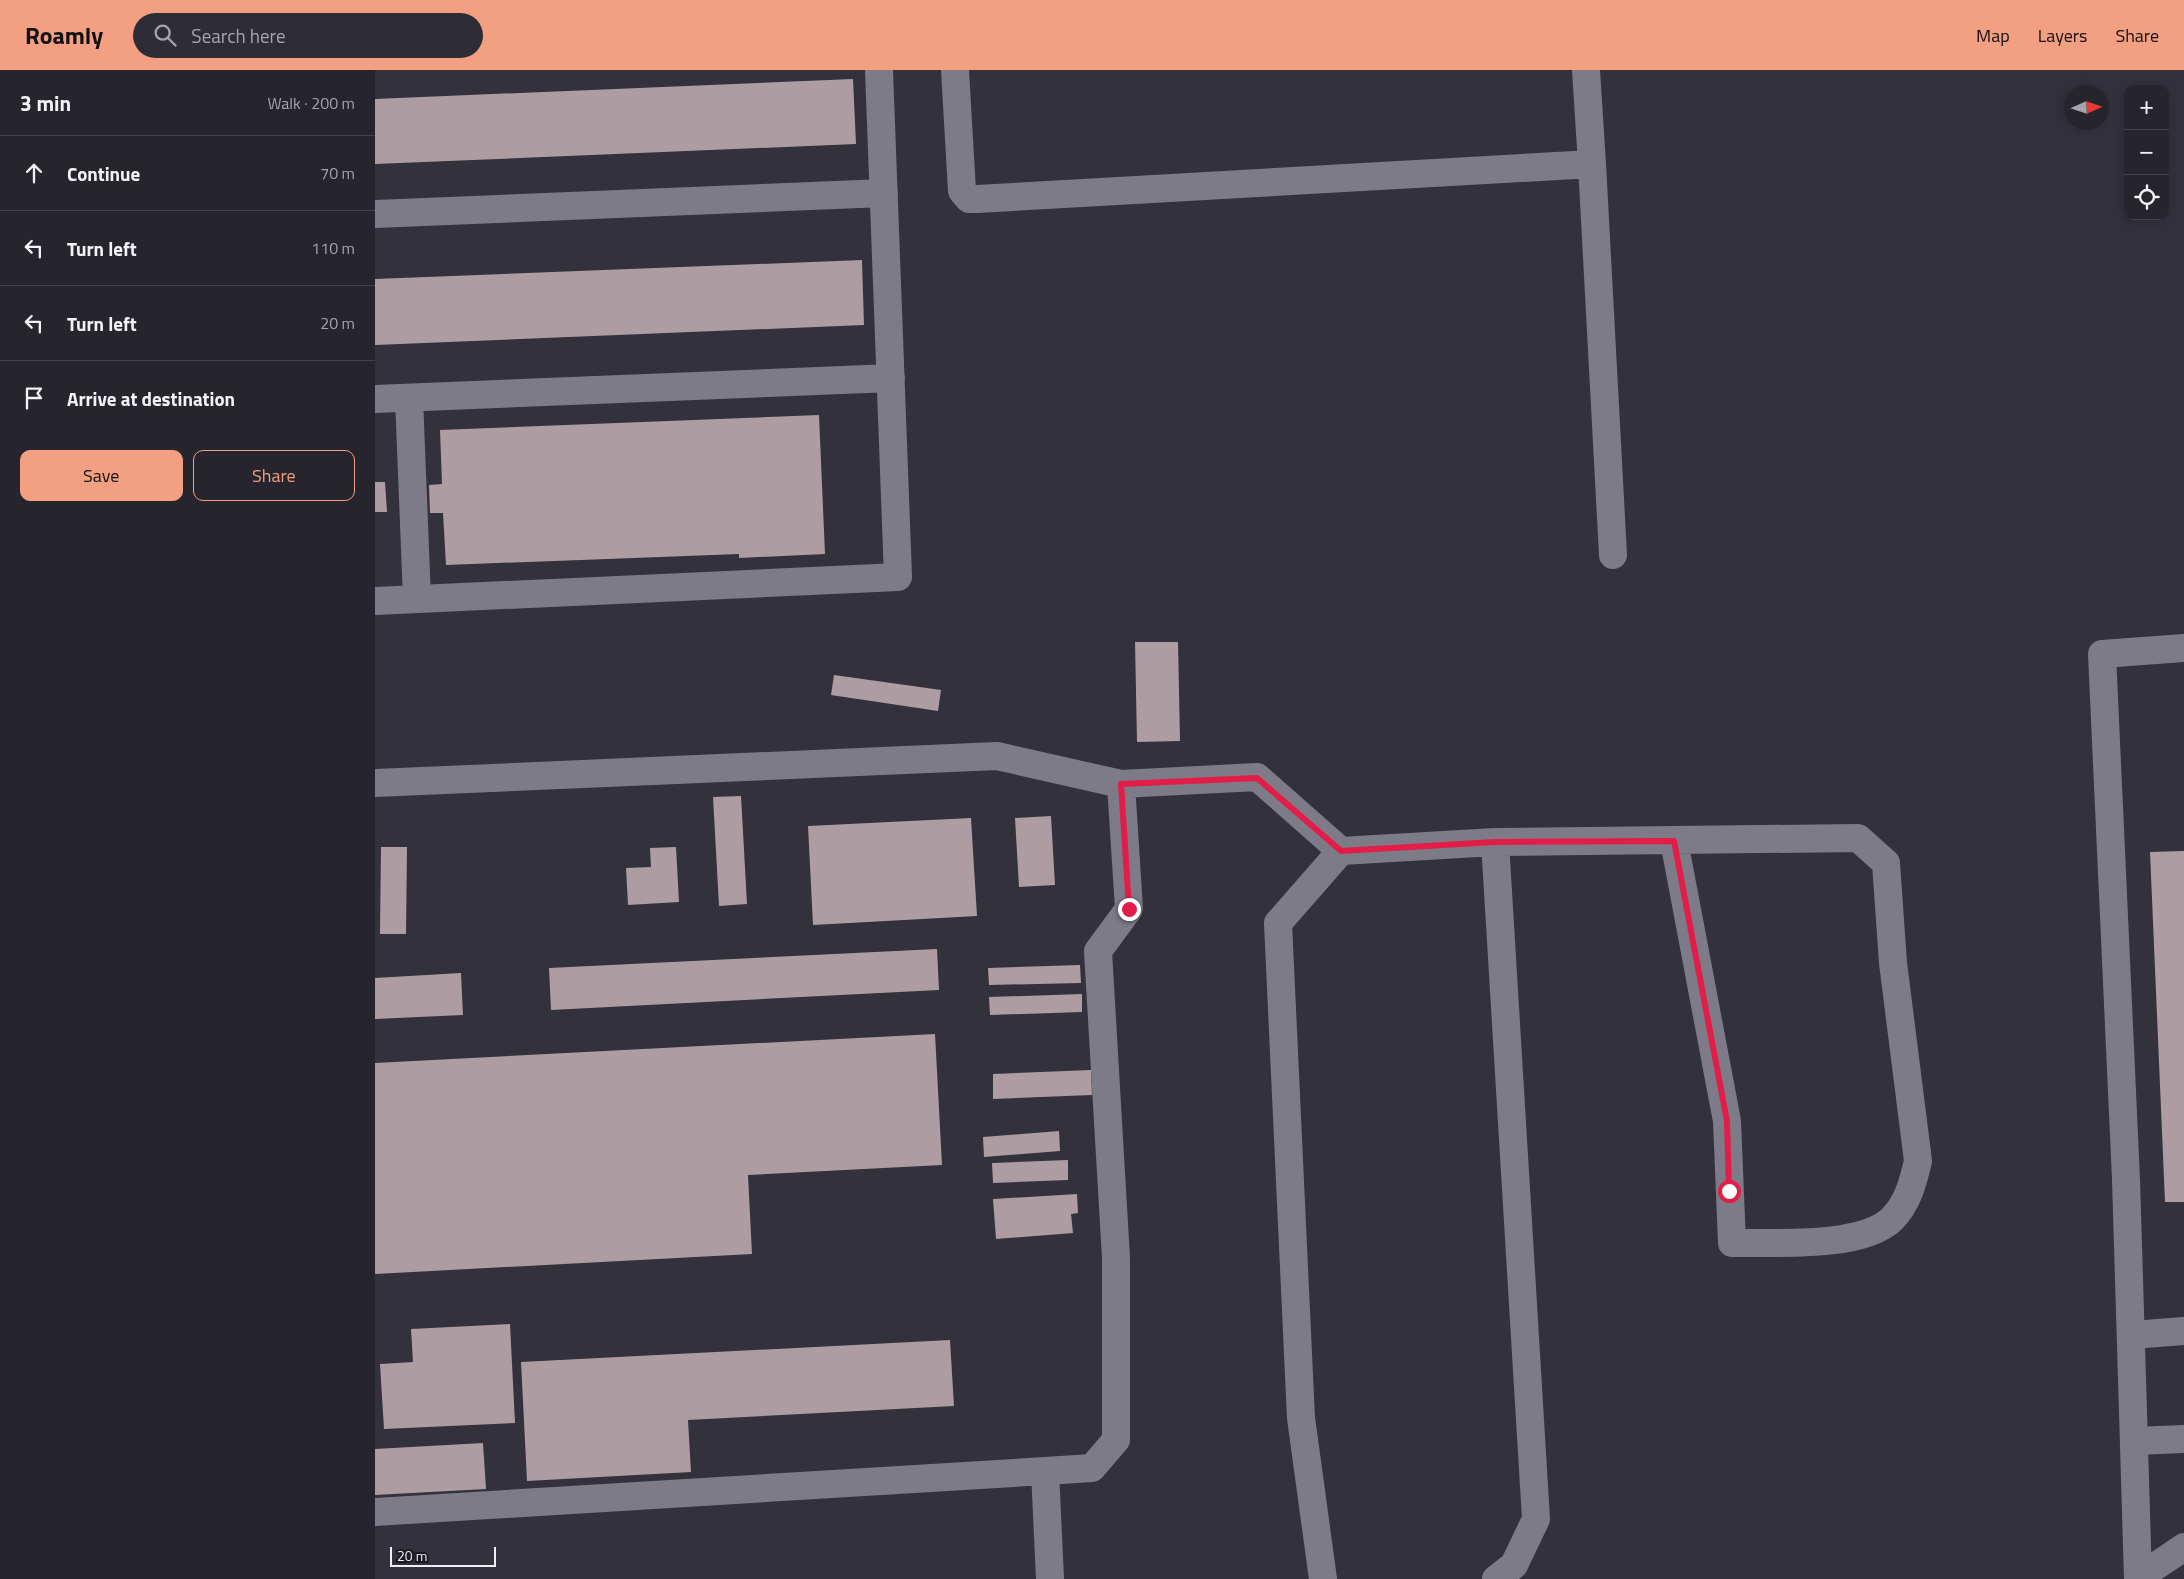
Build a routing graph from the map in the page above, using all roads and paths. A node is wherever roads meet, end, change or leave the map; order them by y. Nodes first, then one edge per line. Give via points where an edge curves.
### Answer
1 (879, 70) edge
2 (955, 70) edge
3 (1586, 70) edge
4 (1592, 164) junction
5 (883, 193) junction
6 (375, 214) edge
7 (891, 378) junction
8 (409, 398) junction
9 (375, 399) edge
10 (1613, 555) dead end
11 (417, 599) junction
12 (375, 601) edge
13 (2184, 648) edge
14 (375, 783) edge
15 (1121, 784) junction
16 (1674, 841) junction
17 (1495, 842) junction
18 (1341, 851) junction
19 (2184, 1331) edge
20 (2132, 1335) junction
21 (2184, 1439) edge
22 (2134, 1441) junction
23 (1045, 1471) junction
24 (375, 1512) edge
25 (2184, 1547) edge
26 (2138, 1578) edge
27 (1051, 1579) edge
28 (1323, 1579) edge
29 (1496, 1579) edge

1 - 5 lane
2 - 4 lane via 962,191 969,199
3 - 4 lane
4 - 10 lane
5 - 6 lane
5 - 7 lane
7 - 8 lane
7 - 11 lane via 898,577
8 - 9 lane
8 - 11 lane
11 - 12 lane
13 - 20 lane via 2102,654
14 - 15 lane via 997,756
15 - 18 lane via 1257,778
15 - 23 lane via 1129,909 1098,951 1116,1258 1116,1440 1091,1468
16 - 16 lane via 1858,838 1886,863 1893,963 1918,1160 1910,1193 1891,1219 1866,1235 1834,1241 1732,1244 1727,1121
16 - 17 lane
17 - 18 lane
17 - 29 lane via 1536,1519 1514,1565
18 - 28 lane via 1278,923 1301,1418
19 - 20 lane
20 - 22 lane
21 - 22 lane
22 - 26 lane
23 - 24 lane
23 - 27 lane
25 - 26 lane

